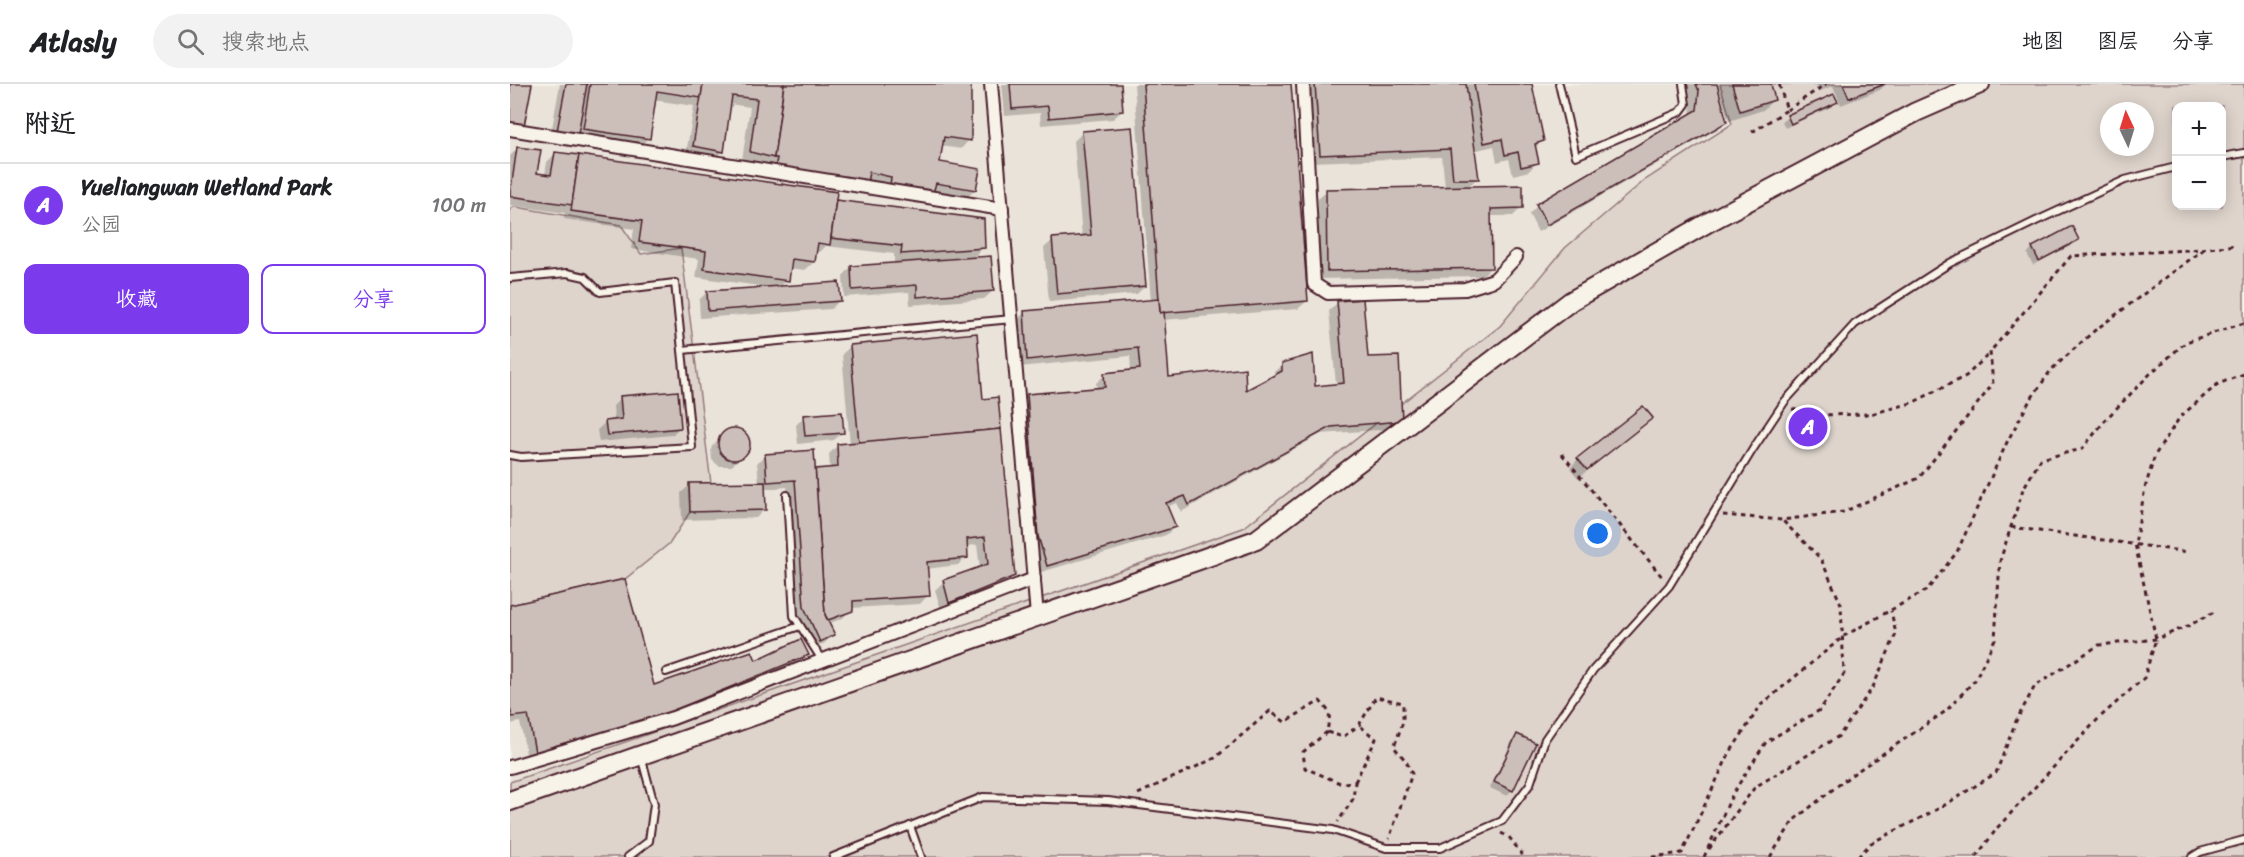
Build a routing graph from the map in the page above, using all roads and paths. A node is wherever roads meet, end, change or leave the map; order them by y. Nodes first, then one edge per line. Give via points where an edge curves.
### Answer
1 (991, 84) edge
2 (1303, 84) edge
3 (1559, 84) edge
4 (1683, 84) edge
5 (1779, 84) edge
6 (1826, 84) edge
7 (1980, 84) edge
8 (1959, 88) edge
9 (1787, 110) junction
10 (510, 129) edge
11 (1752, 132) dead end
12 (2244, 153) edge
13 (2226, 156) edge
14 (2172, 168) edge
15 (1002, 209) junction
16 (2237, 245) dead end
17 (2204, 249) junction
18 (1516, 257) dead end
19 (510, 278) edge
20 (1012, 319) junction
21 (2244, 322) edge
22 (682, 350) junction
23 (1990, 352) junction
24 (2244, 374) edge
25 (1782, 406) junction
26 (1562, 454) dead end
27 (510, 455) edge
28 (787, 495) dead end
29 (1713, 514) junction
30 (1782, 520) junction
31 (2011, 527) junction
32 (2135, 544) junction
33 (2188, 552) dead end
34 (1034, 579) junction
35 (1669, 586) junction
36 (1891, 610) junction
37 (2214, 612) dead end
38 (1037, 616) junction
39 (800, 626) junction
40 (1844, 636) junction
41 (2156, 639) junction
42 (822, 661) junction
43 (666, 672) dead end
44 (1359, 725) junction
45 (1327, 732) junction
46 (641, 755) junction
47 (510, 767) edge
48 (1355, 782) junction
49 (510, 801) edge
50 (1120, 803) junction
51 (910, 826) junction
52 (1488, 827) junction
53 (1333, 830) junction
54 (2244, 840) edge
55 (1386, 848) junction
56 (1704, 856) edge
57 (628, 857) edge
58 (833, 857) edge
59 (921, 857) edge
60 (1524, 857) edge
61 (1652, 857) edge
62 (1770, 857) edge
63 (1858, 857) edge
64 (1976, 857) edge
65 (2192, 857) edge

1 - 15 street
2 - 18 street via 1314,284 1328,293 1465,289 1494,280
3 - 4 lane via 1576,156 1680,112 1686,104
5 - 9 path
6 - 9 path
7 - 8 street
8 - 38 street via 1709,222 1572,301 1256,540
9 - 11 path
10 - 15 street
12 - 13 lane
14 - 25 lane via 2125,180 1950,263 1855,324
15 - 20 street
16 - 17 path
17 - 23 path via 2071,256
17 - 36 path via 2094,331 2051,370 2008,440 1958,552 1927,590
19 - 22 lane via 567,273 585,277 600,292 675,283
20 - 22 lane
20 - 34 street
21 - 31 path via 2186,342 2107,418 2082,449 2041,459 2023,489
22 - 27 lane via 692,447
23 - 25 path via 1966,376 1912,403 1871,414 1820,415
23 - 30 path via 1994,384 1920,478 1843,512
24 - 32 path via 2218,384 2180,417 2155,455
25 - 29 lane
26 - 35 path
28 - 39 lane via 794,616
29 - 30 path
29 - 35 lane
30 - 40 path via 1821,559 1841,604
31 - 32 path
31 - 62 path via 2000,561 1995,639 1975,680 1946,711 1850,776 1794,820
32 - 33 path
32 - 41 path
34 - 38 street
34 - 42 street
35 - 52 lane via 1593,670 1545,739 1530,784 1502,821
36 - 40 path
36 - 56 path via 1896,634 1873,687 1839,736 1755,786
37 - 41 path
38 - 46 street
39 - 42 lane
39 - 43 lane
40 - 56 path via 1844,674 1820,710 1766,742 1733,793
40 - 61 path via 1761,705 1729,754 1682,853
41 - 63 path via 2098,645 2035,686 2016,721 1996,773 1940,808 1870,843
41 - 64 path via 2144,678 2099,718 1998,827
42 - 47 street via 673,718
44 - 45 path via 1343,737
44 - 48 path via 1376,739
44 - 55 path via 1376,697 1403,703 1403,722 1394,747 1412,774
45 - 48 path via 1303,752 1305,768 1340,783
45 - 50 path via 1330,713 1320,701 1285,722 1270,711 1215,758
46 - 49 street
46 - 57 lane via 654,804 649,841
48 - 53 path via 1353,799
50 - 51 lane via 983,797
50 - 53 lane
51 - 58 lane
51 - 59 lane
52 - 55 lane via 1440,848
52 - 60 path via 1509,837
53 - 55 lane
54 - 65 lane

